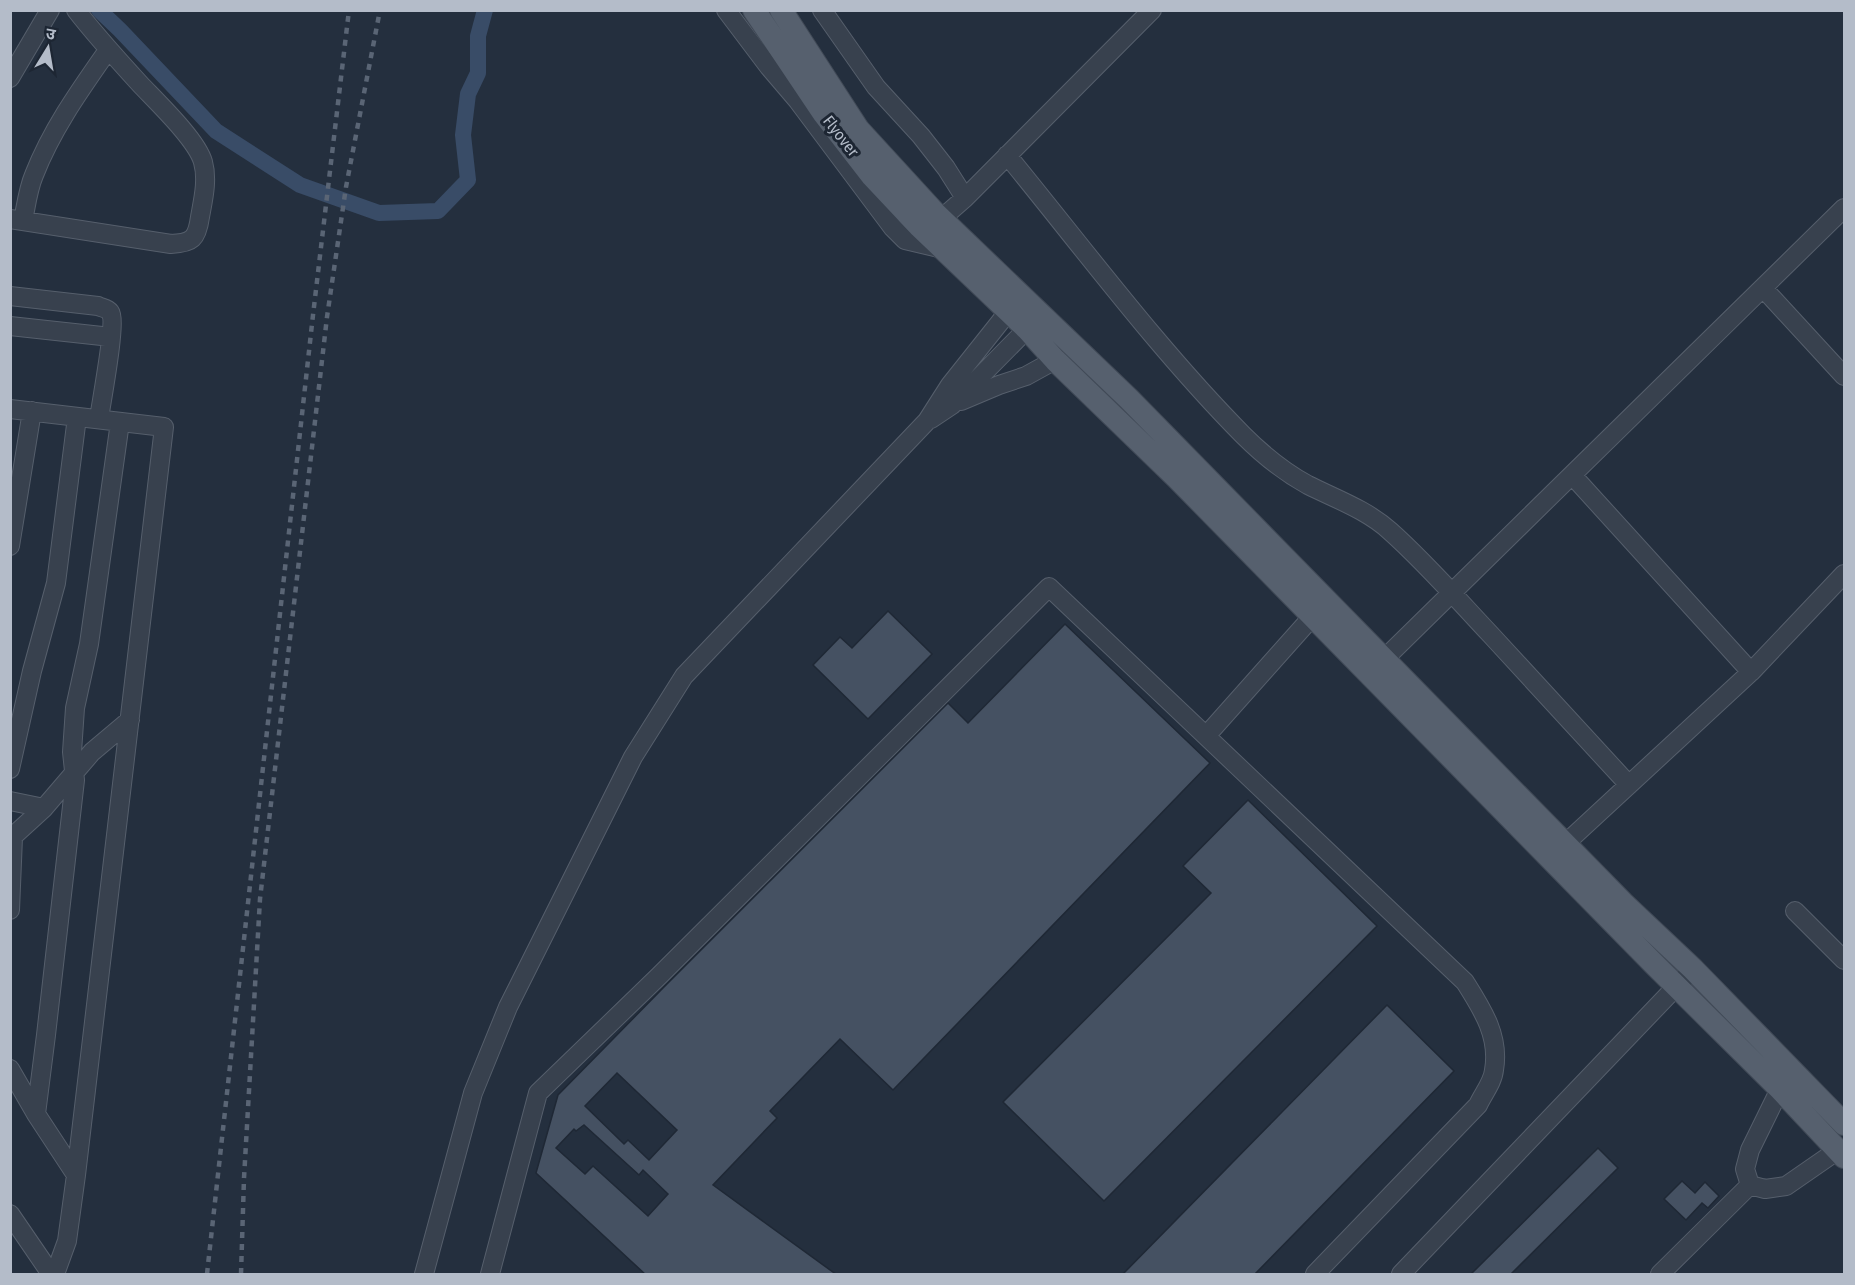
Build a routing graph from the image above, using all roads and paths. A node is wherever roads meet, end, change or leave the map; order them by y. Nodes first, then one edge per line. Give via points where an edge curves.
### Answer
1 (50, 10) edge
2 (76, 10) edge
3 (726, 10) edge
4 (822, 10) edge
5 (1152, 10) edge
6 (765, 13) edge
7 (108, 50) junction
8 (10, 78) edge
9 (1007, 155) junction
10 (965, 198) junction
11 (1845, 208) edge
12 (941, 219) junction
13 (17, 220) edge
14 (943, 249) junction
15 (1762, 288) junction
16 (10, 296) edge
17 (1008, 312) junction
18 (10, 326) edge
19 (1028, 329) junction
20 (111, 342) junction
21 (1055, 360) junction
22 (1845, 376) edge
23 (952, 405) junction
24 (10, 409) edge
25 (32, 411) junction
26 (77, 417) junction
27 (99, 419) junction
28 (927, 421) junction
29 (120, 422) junction
30 (1572, 475) junction
31 (10, 546) edge
32 (1845, 574) edge
33 (1452, 593) junction
34 (1312, 617) junction
35 (1377, 666) junction
36 (1751, 672) junction
37 (130, 720) junction
38 (1206, 736) junction
39 (10, 769) edge
40 (75, 771) junction
41 (1629, 785) junction
42 (10, 801) edge
43 (44, 808) junction
44 (12, 838) edge
45 (1566, 843) junction
46 (1614, 908) junction
47 (10, 910) edge
48 (1795, 911) dead end
49 (1845, 960) edge
50 (1693, 969) junction
51 (1676, 986) junction
52 (10, 1069) edge
53 (1780, 1089) junction
54 (36, 1114) junction
55 (1845, 1124) edge
56 (1841, 1153) edge
57 (76, 1175) junction
58 (1750, 1185) junction
59 (10, 1214) edge
60 (53, 1275) edge
61 (424, 1275) edge
62 (490, 1275) edge
63 (1315, 1275) edge
64 (1401, 1275) edge
65 (1660, 1275) edge

1 - 8 street
2 - 7 street
3 - 14 street via 893,228 905,240
4 - 10 street via 876,87 921,136
5 - 9 street
6 - 12 main road, Flyover via 858,129
6 - 14 main road, Flyover via 824,114 872,176
7 - 13 street via 56,128
7 - 13 street via 194,144 203,163 204,189 193,239 171,244
9 - 10 street
9 - 33 street via 1167,351 1243,436 1306,484 1373,518
10 - 12 street
11 - 15 street
12 - 35 main road, Flyover via 1129,399
14 - 17 main road, Flyover
15 - 22 street
15 - 30 street
16 - 20 street via 106,309 113,319
17 - 19 main road, Flyover
17 - 28 street via 950,385
18 - 20 street
19 - 21 main road, Flyover
19 - 23 street
20 - 27 street
21 - 23 street via 1026,376
21 - 34 main road, Flyover
23 - 28 street
24 - 25 street
25 - 26 street
25 - 31 street
26 - 27 street
26 - 39 street via 56,583
27 - 29 street
28 - 61 street via 684,675 633,757 508,1007 473,1093
29 - 37 street via 164,427
29 - 40 street via 89,644 75,708
30 - 33 street
30 - 36 street
32 - 36 street
33 - 35 street
33 - 41 street
34 - 35 main road, Flyover
34 - 38 street
35 - 45 main road
35 - 46 main road
36 - 41 street
37 - 40 street
37 - 57 street
38 - 62 street via 1049,587 538,1093
38 - 63 street via 1465,982 1487,1016 1495,1050 1494,1072 1478,1105
40 - 43 street
40 - 54 street
41 - 45 street
42 - 43 street
43 - 44 street
44 - 47 street
45 - 46 main road
46 - 50 main road
46 - 51 main road via 1654,964
48 - 49 street
50 - 51 street
50 - 55 main road
51 - 53 main road
51 - 64 street
52 - 54 street
53 - 56 main road
53 - 58 street via 1750,1150 1745,1169
54 - 57 street
56 - 58 street via 1786,1186 1765,1189
57 - 60 street via 67,1241
58 - 65 street
59 - 60 street

